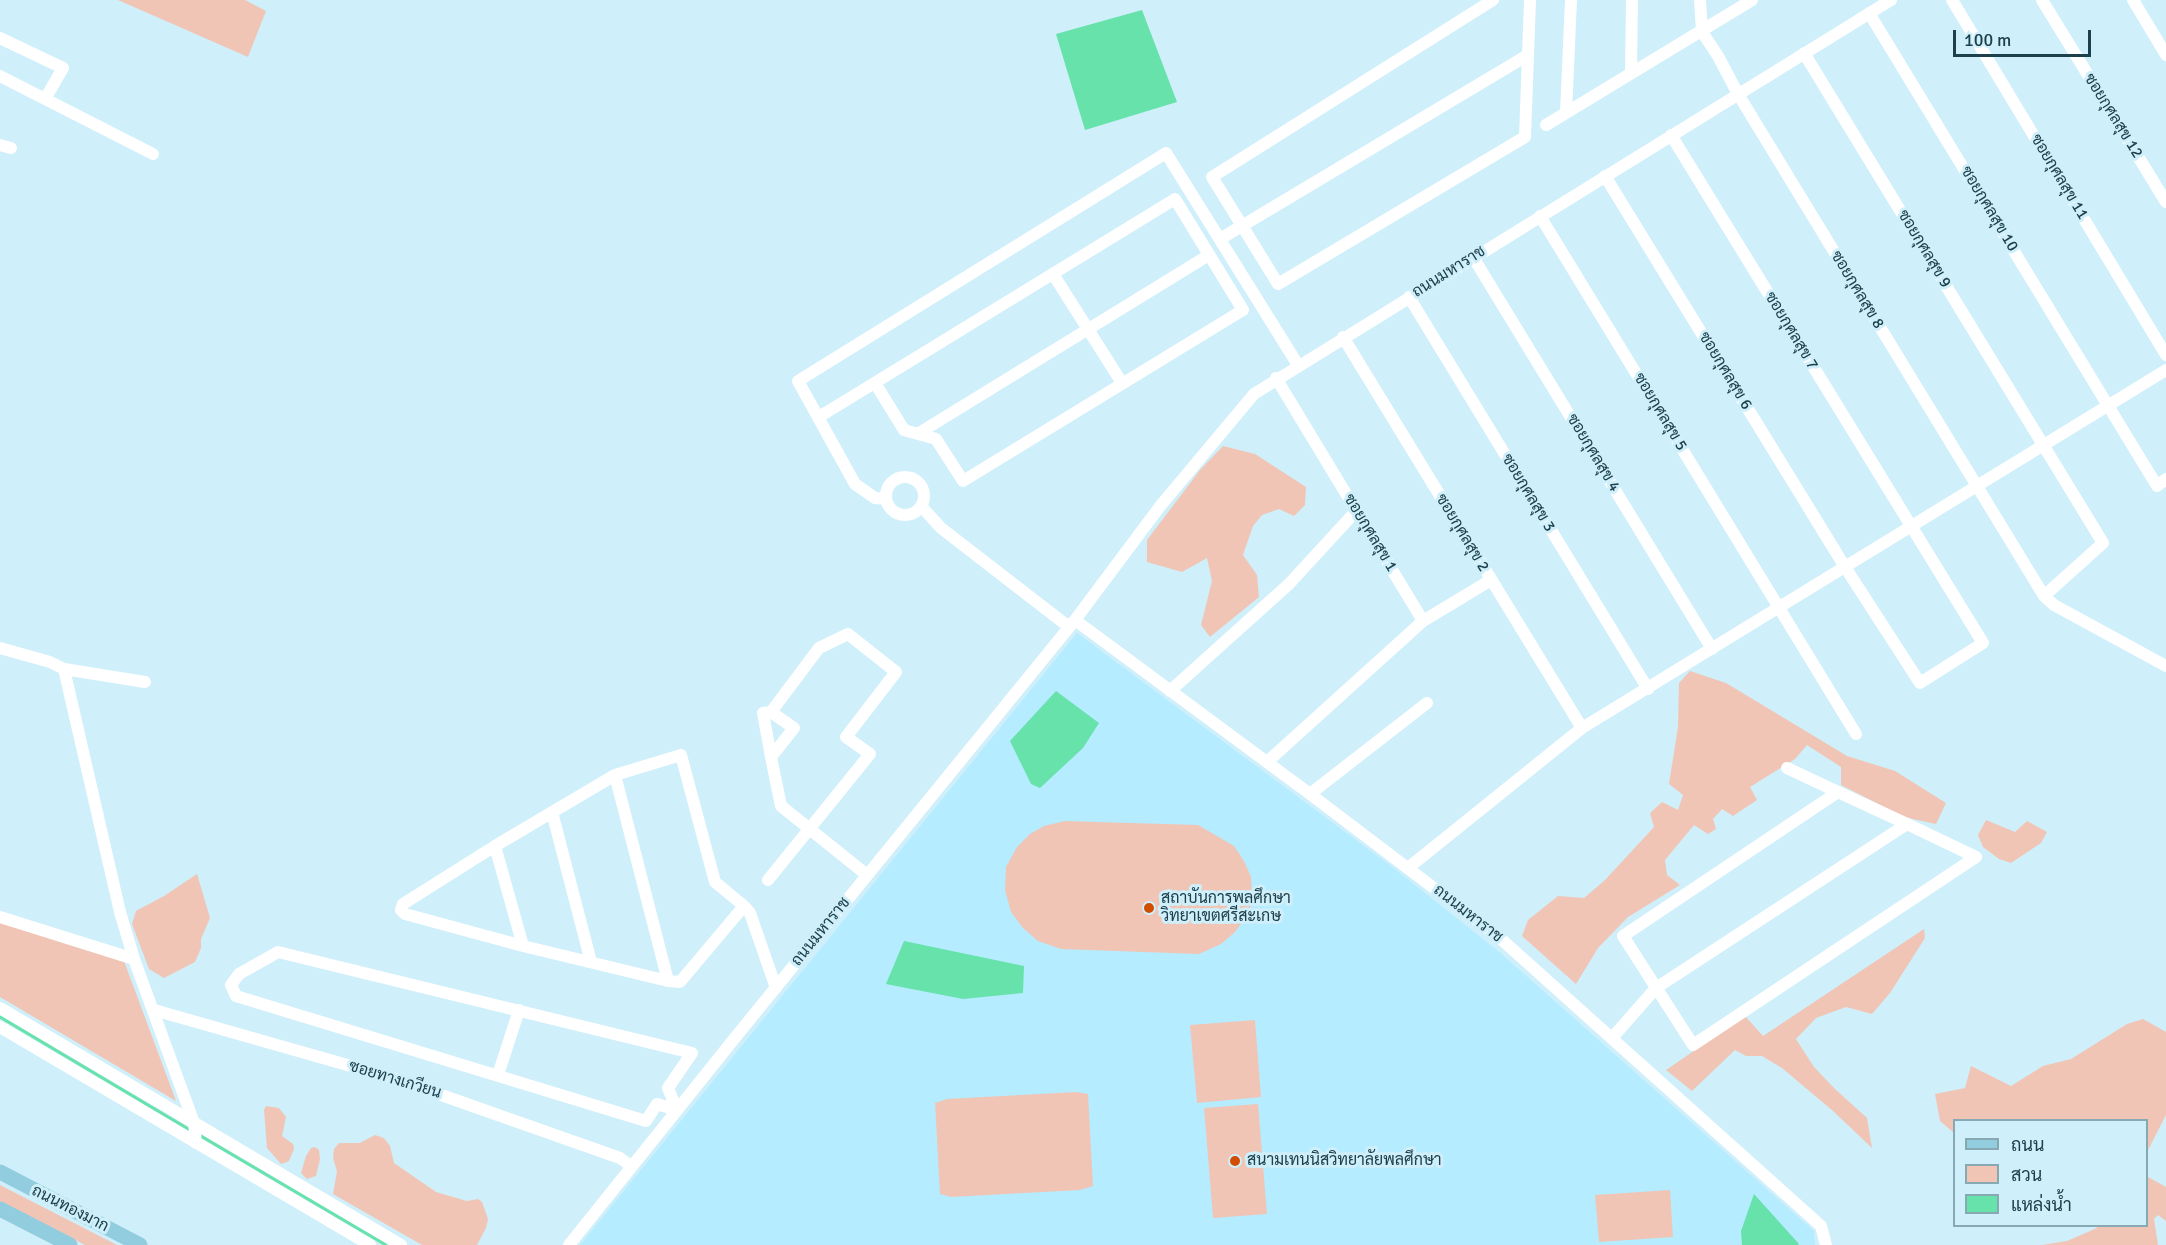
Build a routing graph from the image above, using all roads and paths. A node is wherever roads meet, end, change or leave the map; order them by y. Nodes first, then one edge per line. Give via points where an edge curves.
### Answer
1 (1493, 0) edge
2 (1530, 0) edge
3 (1571, 0) edge
4 (1632, 0) edge
5 (1700, 0) edge
6 (1752, 0) edge
7 (1891, 0) edge
8 (1952, 0) edge
9 (2042, 0) edge
10 (2133, 0) edge
11 (1869, 13) junction
12 (1702, 32) junction
13 (0, 38) edge
14 (1804, 53) junction
15 (2166, 54) edge
16 (1528, 55) junction
17 (1631, 73) junction
18 (0, 76) edge
19 (1738, 94) junction
20 (45, 99) junction
21 (1566, 113) junction
22 (1546, 125) dead end
23 (1671, 135) junction
24 (153, 154) dead end
25 (1605, 176) junction
26 (2166, 202) edge
27 (1540, 216) junction
28 (1242, 226) junction
29 (1220, 239) junction
30 (1209, 255) junction
31 (1473, 257) junction
32 (1053, 274) junction
33 (1409, 297) junction
34 (1088, 330) junction
35 (1343, 337) junction
36 (2166, 355) edge
37 (1298, 364) junction
38 (2166, 370) edge
39 (1276, 378) junction
40 (875, 382) junction
41 (1122, 383) junction
42 (2109, 405) junction
43 (818, 417) junction
44 (919, 433) junction
45 (2043, 445) junction
46 (2166, 479) edge
47 (1977, 486) junction
48 (886, 499) junction
49 (921, 506) junction
50 (1357, 510) junction
51 (1910, 527) junction
52 (1845, 567) junction
53 (1491, 580) junction
54 (2044, 596) junction
55 (1779, 607) junction
56 (1423, 621) junction
57 (1072, 624) junction
58 (0, 648) edge
59 (1712, 649) junction
60 (2166, 666) edge
61 (64, 669) junction
62 (145, 682) dead end
63 (1648, 689) junction
64 (1170, 691) junction
65 (1427, 703) dead end
66 (771, 711) junction
67 (1582, 728) junction
68 (1856, 734) dead end
69 (771, 757) junction
70 (1267, 762) junction
71 (1787, 768) dead end
72 (615, 775) junction
73 (1838, 792) junction
74 (1310, 794) junction
75 (552, 812) junction
76 (1907, 824) junction
77 (809, 829) junction
78 (495, 846) junction
79 (1408, 868) junction
80 (867, 875) junction
81 (768, 880) dead end
82 (744, 906) junction
83 (0, 916) edge
84 (523, 946) junction
85 (134, 959) junction
86 (591, 962) junction
87 (668, 981) junction
88 (776, 988) junction
89 (1656, 988) junction
90 (0, 1008) edge
91 (154, 1010) junction
92 (519, 1010) junction
93 (0, 1027) edge
94 (1612, 1038) junction
95 (498, 1076) junction
96 (677, 1110) junction
97 (194, 1123) junction
98 (196, 1143) junction
99 (631, 1166) junction
100 (0, 1172) edge
101 (0, 1209) edge
102 (70, 1245) edge
103 (140, 1245) edge
104 (370, 1245) edge
105 (401, 1245) edge
106 (569, 1245) edge
107 (1826, 1245) edge

1 - 28 street via 1212,177
2 - 16 street
3 - 21 street
4 - 17 street
5 - 12 street
6 - 12 street
7 - 11 street, ถนนมหาราช
8 - 36 street, ซอยกุศลสุข 11
9 - 26 street, ซอยกุศลสุข 12
10 - 15 street
11 - 14 street, ถนนมหาราช
11 - 42 street, ซอยกุศลสุข 10
12 - 17 street
12 - 19 street, ซอยกุศลสุข 8
13 - 20 street via 63,69
14 - 19 street, ถนนมหาราช
14 - 45 street, ซอยกุศลสุข 9
16 - 28 street
16 - 28 street via 1525,137 1278,284
17 - 21 street
18 - 20 street
19 - 23 street, ถนนมหาราช
19 - 47 street, ซอยกุศลสุข 8
20 - 24 street
21 - 22 street
23 - 25 street, ถนนมหาราช
23 - 51 street, ซอยกุศลสุข 7
25 - 27 street, ถนนมหาราช
25 - 52 street, ซอยกุศลสุข 6
27 - 31 street, ถนนมหาราช
27 - 55 street, ซอยกุศลสุข 5
28 - 29 street
29 - 37 street
29 - 43 street via 1166,153 798,381
30 - 32 street via 1175,199
30 - 34 street
30 - 41 street via 1243,310
31 - 33 street, ถนนมหาราช
31 - 59 street, ซอยกุศลสุข 4
32 - 34 street
32 - 40 street
33 - 35 street, ถนนมหาราช
33 - 63 street, ซอยกุศลสุข 3
34 - 41 street
34 - 44 street
35 - 37 street, ถนนมหาราช
35 - 53 street, ซอยกุศลสุข 2
37 - 39 street, ถนนมหาราช
38 - 42 street
39 - 50 street, ซอยกุศลสุข 1
39 - 57 street, ถนนมหาราช via 1254,393 1161,505
40 - 43 street
40 - 44 street via 904,430
41 - 44 street via 963,481 936,439
42 - 45 street
42 - 46 street, ซอยกุศลสุข 10 via 2157,486
43 - 48 street via 855,484 875,498
45 - 47 street
45 - 54 street, ซอยกุศลสุข 9 via 2103,543
47 - 51 street
47 - 54 street, ซอยกุศลสุข 8
48 - 49 street via 889,507 901,515 916,512
48 - 49 street via 892,482 909,478 922,489
49 - 57 street via 941,528
50 - 56 street, ซอยกุศลสุข 1
50 - 64 street via 1289,584
51 - 52 street
51 - 52 street, ซอยกุศลสุข 7 via 1983,643 1920,683
52 - 55 street
53 - 56 street
53 - 67 street, ซอยกุศลสุข 2
54 - 60 street
55 - 59 street
55 - 68 street, ซอยกุศลสุข 5
56 - 70 street
57 - 64 street, ถนนมหาราช
57 - 80 street, ถนนมหาราช
58 - 61 street
59 - 63 street
61 - 62 street
61 - 85 street
63 - 67 street
64 - 70 street, ถนนมหาราช
65 - 74 street
66 - 69 street via 763,713
66 - 69 street via 794,728
66 - 77 street via 819,648 848,634 896,672 846,737 870,754
67 - 79 street
69 - 77 street via 781,806
70 - 74 street, ถนนมหาราช
71 - 73 street
72 - 75 street
72 - 82 street via 681,755 715,882
72 - 87 street
73 - 76 street
73 - 89 street via 1623,936
74 - 79 street, ถนนมหาราช
75 - 78 street
75 - 86 street
76 - 89 street
76 - 89 street via 1976,857 1693,1045
77 - 80 street
77 - 81 street
78 - 84 street
78 - 84 street via 403,904 401,910
79 - 94 street, ถนนมหาราช via 1501,939
80 - 88 street, ถนนมหาราช
82 - 87 street via 680,982
82 - 88 street via 750,913
83 - 85 street
84 - 86 street
85 - 91 street
86 - 87 street
88 - 96 street, ถนนมหาราช
89 - 94 street
90 - 97 street
91 - 97 street
91 - 99 street, ซอยทางเกวียน via 393,1078 620,1158
92 - 95 street
92 - 95 street via 278,952 239,975 231,985 236,996
92 - 96 street via 692,1053 668,1088
93 - 98 street
94 - 107 street, ถนนมหาราช via 1821,1226
95 - 96 street via 646,1121 657,1104
96 - 99 street, ถนนมหาราช
97 - 98 street
97 - 105 street
98 - 104 street
99 - 106 street, ถนนมหาราช
100 - 103 main road, ถนนทองมาก
101 - 102 main road, ถนนทองมาก

